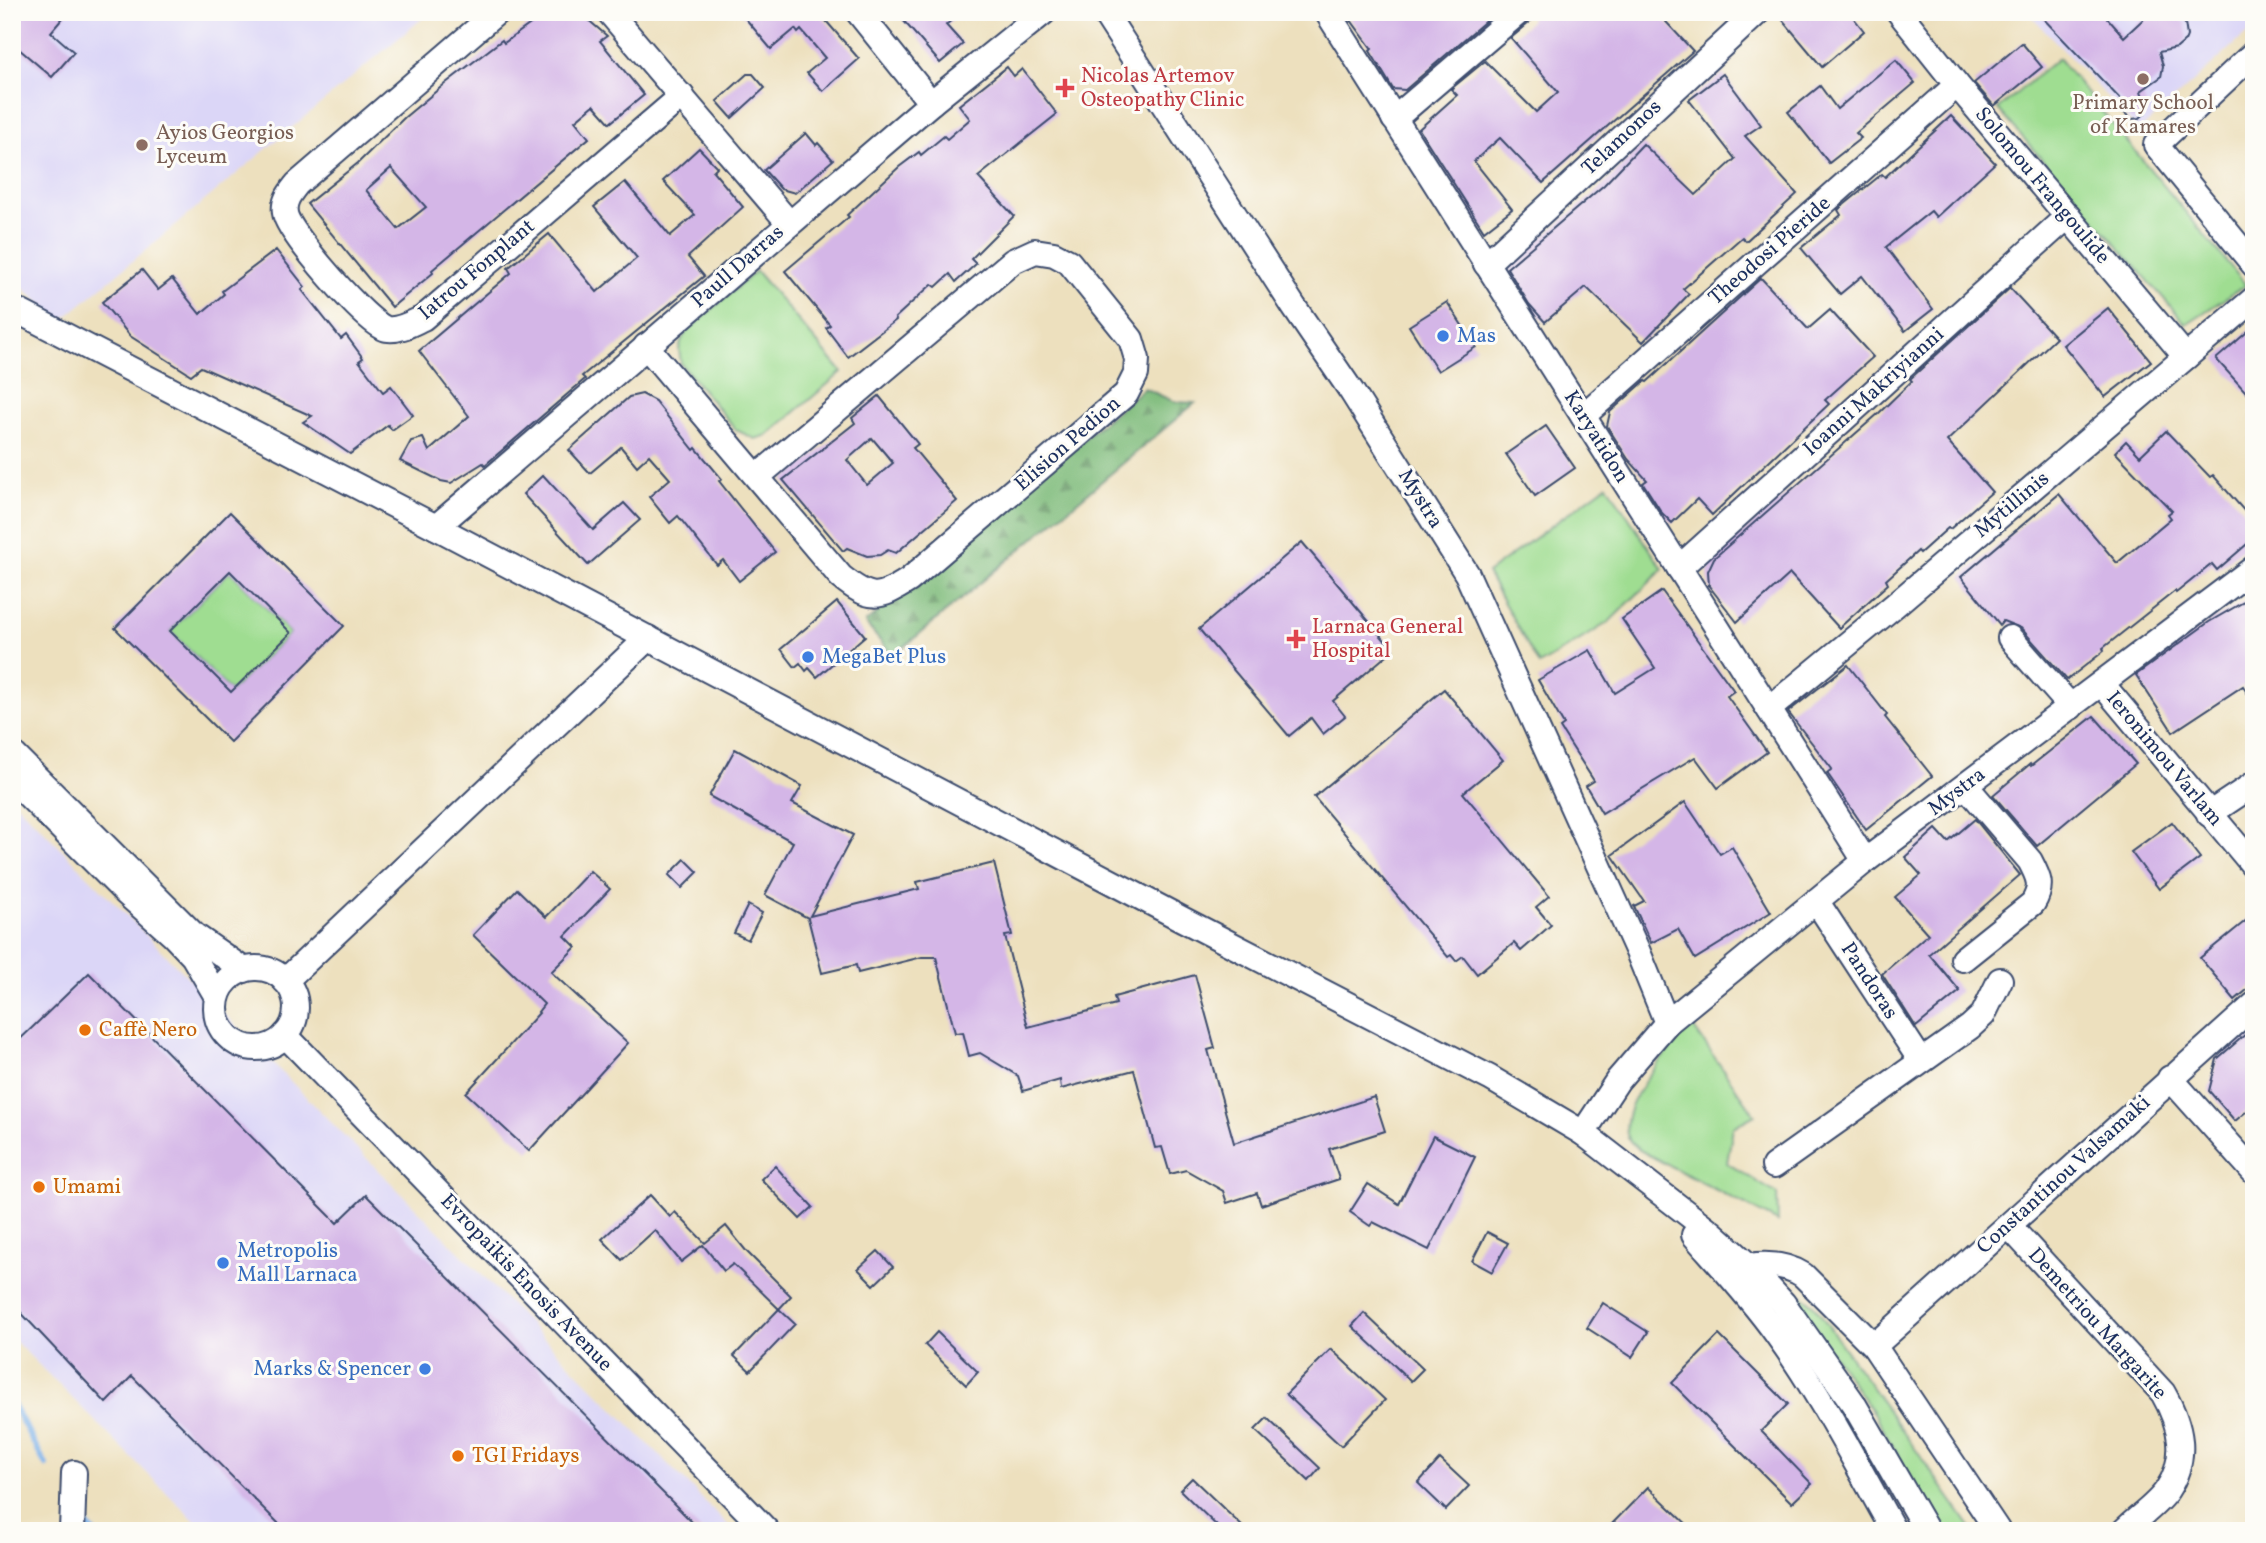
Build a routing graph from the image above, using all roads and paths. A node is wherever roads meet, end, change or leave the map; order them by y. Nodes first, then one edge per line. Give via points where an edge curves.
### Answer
1 (497, 12) edge
2 (609, 12) edge
3 (858, 12) edge
4 (1044, 12) edge
5 (1104, 12) edge
6 (1327, 12) edge
7 (1519, 12) edge
8 (1758, 12) edge
9 (1899, 12) edge
10 (2254, 52) edge
11 (1957, 85) junction
12 (682, 96) junction
13 (931, 103) junction
14 (1394, 119) junction
15 (2068, 216) junction
16 (789, 223) junction
17 (1486, 264) junction
18 (2254, 265) edge
19 (2254, 299) edge
20 (12, 308) edge
21 (646, 346) junction
22 (2186, 357) junction
23 (1583, 416) junction
24 (758, 476) junction
25 (436, 527) junction
26 (1679, 568) junction
27 (2254, 568) edge
28 (648, 638) junction
29 (2010, 638) dead end
30 (2102, 684) junction
31 (2071, 708) junction
32 (1769, 709) junction
33 (12, 753) edge
34 (12, 779) edge
35 (2254, 784) edge
36 (1966, 786) junction
37 (2210, 814) junction
38 (1865, 861) junction
39 (2254, 866) edge
40 (1817, 902) junction
41 (1963, 959) dead end
42 (244, 970) junction
43 (2000, 980) dead end
44 (285, 981) junction
45 (217, 997) junction
46 (2254, 1005) edge
47 (1667, 1023) junction
48 (285, 1035) junction
49 (1921, 1061) junction
50 (2170, 1078) junction
51 (1583, 1133) junction
52 (1774, 1166) dead end
53 (2254, 1172) edge
54 (1657, 1192) junction
55 (2008, 1226) junction
56 (1749, 1265) junction
57 (1803, 1275) junction
58 (1773, 1293) junction
59 (1874, 1346) junction
60 (74, 1474) dead end
61 (72, 1531) edge
62 (767, 1531) edge
63 (1894, 1531) edge
64 (1927, 1531) edge
65 (1998, 1531) edge
66 (2124, 1531) edge

1 - 12 street, Iatrou Fonplant via 286,198 285,214 298,237 375,324 388,329 423,318
2 - 12 street
3 - 13 street
4 - 13 street, Paull Darras
5 - 47 street, Mystra via 1467,574
6 - 14 street, Karyatidon
7 - 14 street
8 - 17 street, Telamonos
9 - 11 street, Solomou Frangoulide
10 - 18 street via 2156,145
11 - 15 street, Solomou Frangoulide
11 - 23 street, Theodosi Pieride
12 - 16 street
13 - 16 street, Paull Darras
14 - 17 street, Karyatidon
15 - 22 street, Solomou Frangoulide
15 - 26 street, Ioanni Makriyianni
16 - 21 street, Paull Darras
17 - 23 street, Karyatidon
19 - 22 street, Mytillinis
20 - 25 street
21 - 24 street, Elision Pedion
21 - 25 street, Paull Darras
22 - 32 street, Mytillinis
23 - 26 street, Karyatidon
24 - 24 street, Elision Pedion via 841,577 860,592 891,592 1126,394 1138,359 1130,340 1069,262 1035,251 1013,261
25 - 28 street
26 - 32 street, Karyatidon
27 - 30 street, Mystra
28 - 44 street
28 - 51 street via 1490,1078
29 - 31 street
30 - 31 street, Mystra
30 - 37 street, Ieronimou Varlam
31 - 36 street, Mystra
32 - 38 street, Karyatidon
33 - 42 street via 194,935
34 - 45 street via 173,934 193,956
35 - 37 street
36 - 38 street, Mystra
36 - 41 street via 2030,861 2039,891 2033,903
37 - 39 street, Ieronimou Varlam
38 - 40 street, Mystra
40 - 47 street, Mystra
40 - 49 street, Pandoras
42 - 44 street via 260,968
42 - 45 street via 223,984
43 - 49 street via 1983,1015
44 - 48 street via 295,1003 295,1016
45 - 48 street via 219,1024 236,1044 261,1048
46 - 50 street, Constantinou Valsamaki
47 - 51 street, Mystra via 1618,1080
48 - 62 street, Evropaikis Enosis Avenue
49 - 52 street
50 - 53 street
50 - 55 street, Constantinou Valsamaki
51 - 54 street
54 - 56 street
54 - 63 street via 1777,1334
55 - 59 street, Constantinou Valsamaki
55 - 66 street, Demetriou Margarite via 2164,1393 2176,1415 2181,1441 2177,1469 2166,1491
56 - 57 street via 1770,1264
56 - 58 street
57 - 58 street via 1787,1279
57 - 59 street
58 - 64 street via 1853,1403
59 - 65 street
60 - 61 street

